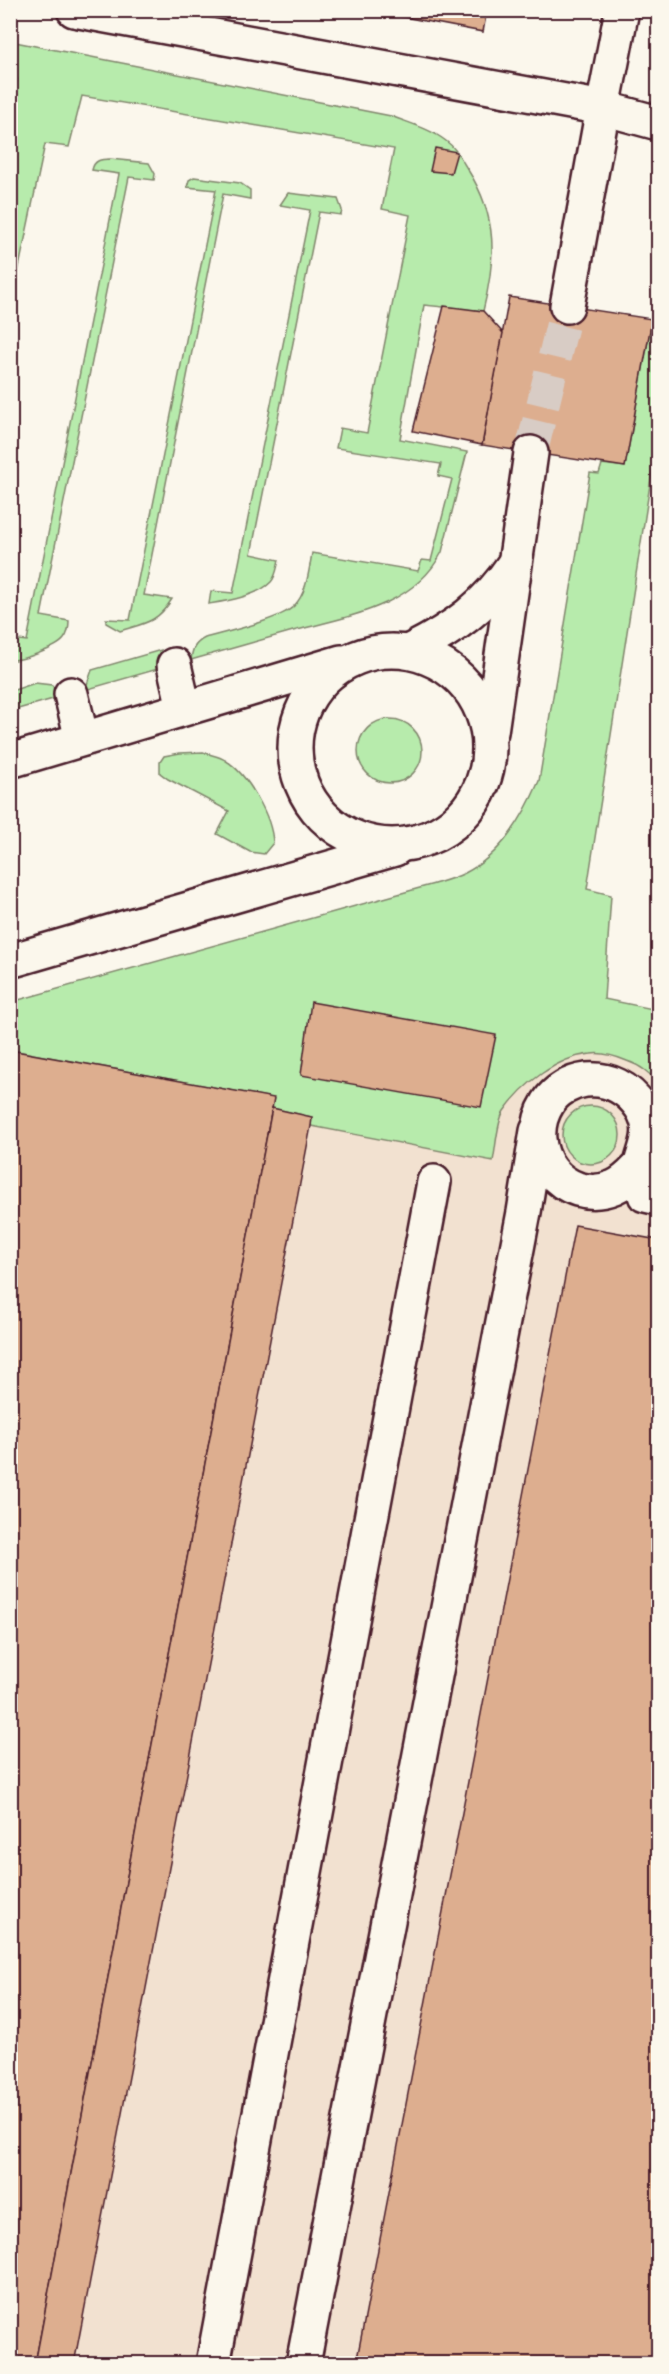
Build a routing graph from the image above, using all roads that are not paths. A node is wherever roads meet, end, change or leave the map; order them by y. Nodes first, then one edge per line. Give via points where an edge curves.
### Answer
1 (74, 10) edge
2 (622, 10) edge
3 (603, 108) junction
4 (658, 123) edge
5 (567, 306) tunnel mouth
6 (531, 453) tunnel mouth
7 (515, 563) junction
8 (410, 651) junction
9 (348, 659) junction
10 (174, 664) dead end
11 (71, 694) dead end
12 (184, 708) junction
13 (82, 740) junction
14 (490, 740) junction
15 (10, 761) edge
16 (419, 842) junction
17 (10, 961) edge
18 (537, 1131) junction
19 (642, 1164) junction
20 (434, 1182) dead end
21 (658, 1198) edge
22 (213, 2364) edge
23 (303, 2364) edge

1 - 3 lane
2 - 3 lane
3 - 4 lane
3 - 5 lane
6 - 7 lane
7 - 8 lane via 497,589 470,613 448,631
7 - 14 lane
8 - 9 lane via 378,650
8 - 14 lane via 439,662 464,681 482,708
9 - 12 lane
9 - 16 lane via 323,678 305,703 295,733 296,764 306,794 325,819 353,837 386,846
10 - 12 lane
11 - 13 lane
12 - 13 lane
13 - 15 lane
14 - 16 lane via 486,774 472,804 449,828
16 - 17 lane
18 - 19 lane via 539,1149 547,1165 560,1180 576,1188 595,1191 613,1187
18 - 19 lane via 541,1114 564,1087 598,1079 616,1084 642,1109 648,1127 648,1146
18 - 23 lane
19 - 21 lane via 640,1181 645,1195
20 - 22 lane

